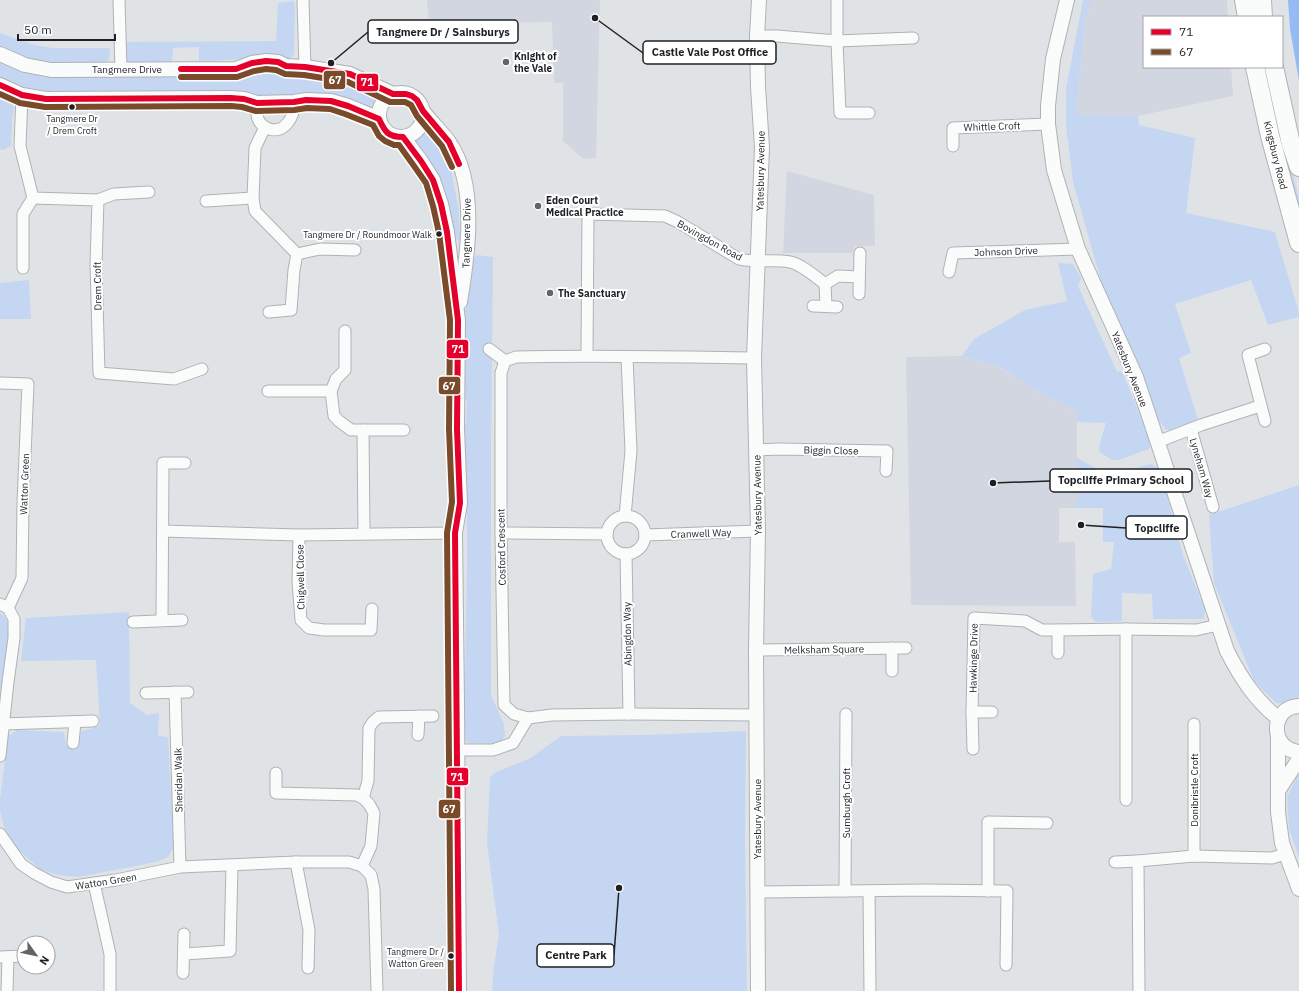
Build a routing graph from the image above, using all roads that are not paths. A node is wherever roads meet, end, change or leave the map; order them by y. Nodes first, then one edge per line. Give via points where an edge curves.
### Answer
1 (119, 0) edge
2 (303, 0) edge
3 (759, 0) edge
4 (837, 0) edge
5 (1067, 0) edge
6 (1244, 0) edge
7 (1262, 0) edge
8 (1247, 16) edge
9 (1263, 16) edge
10 (757, 36) junction
11 (913, 38) dead end
12 (837, 41) junction
13 (0, 54) edge
14 (305, 67) junction
15 (1255, 68) edge
16 (1274, 68) edge
17 (121, 69) junction
18 (0, 85) edge
19 (393, 94) junction
20 (22, 95) junction
21 (294, 102) junction
22 (257, 103) junction
23 (423, 111) junction
24 (868, 113) dead end
25 (378, 119) junction
26 (1048, 124) junction
27 (265, 127) junction
28 (403, 137) junction
29 (953, 146) dead end
30 (1299, 167) edge
31 (149, 192) dead end
32 (33, 198) junction
33 (253, 198) junction
34 (98, 200) junction
35 (206, 201) dead end
36 (1299, 243) edge
37 (1078, 249) junction
38 (355, 250) dead end
39 (860, 253) dead end
40 (296, 254) junction
41 (758, 262) junction
42 (23, 268) dead end
43 (949, 272) dead end
44 (859, 277) junction
45 (825, 284) junction
46 (859, 294) dead end
47 (813, 306) dead end
48 (826, 306) junction
49 (837, 307) dead end
50 (269, 312) dead end
51 (458, 320) junction
52 (345, 331) dead end
53 (489, 348) dead end
54 (1265, 349) dead end
55 (586, 356) junction
56 (627, 357) junction
57 (754, 358) junction
58 (506, 362) junction
59 (202, 369) dead end
60 (0, 383) edge
61 (268, 391) dead end
62 (331, 391) junction
63 (1260, 406) junction
64 (1265, 421) dead end
65 (1191, 429) junction
66 (363, 430) junction
67 (404, 430) dead end
68 (1157, 442) junction
69 (756, 450) junction
70 (185, 463) dead end
71 (886, 471) dead end
72 (1213, 507) dead end
73 (626, 516) junction
74 (163, 531) junction
75 (758, 531) junction
76 (501, 533) junction
77 (364, 534) junction
78 (455, 534) junction
79 (607, 534) junction
80 (299, 535) junction
81 (644, 535) junction
82 (626, 554) junction
83 (4, 606) edge
84 (372, 610) dead end
85 (162, 620) junction
86 (182, 620) dead end
87 (133, 622) dead end
88 (1218, 625) junction
89 (1126, 629) junction
90 (1058, 630) junction
91 (892, 648) junction
92 (906, 648) dead end
93 (756, 650) junction
94 (1058, 653) dead end
95 (892, 671) dead end
96 (146, 692) dead end
97 (175, 692) junction
98 (188, 692) dead end
99 (1299, 706) edge
100 (972, 712) junction
101 (992, 712) dead end
102 (629, 714) junction
103 (846, 714) dead end
104 (757, 715) junction
105 (419, 716) junction
106 (434, 716) dead end
107 (528, 718) junction
108 (1279, 719) junction
109 (93, 721) dead end
110 (75, 722) junction
111 (3, 724) junction
112 (1194, 724) dead end
113 (418, 735) dead end
114 (1278, 737) junction
115 (73, 743) dead end
116 (973, 749) dead end
117 (457, 750) junction
118 (0, 751) edge
119 (1299, 752) edge
120 (1299, 759) edge
121 (276, 773) dead end
122 (1278, 791) junction
123 (363, 798) junction
124 (1126, 800) dead end
125 (1047, 822) dead end
126 (0, 834) edge
127 (1285, 854) junction
128 (1194, 856) junction
129 (1138, 861) junction
130 (296, 862) junction
131 (1115, 862) dead end
132 (232, 864) junction
133 (362, 866) junction
134 (180, 867) junction
135 (94, 883) junction
136 (1299, 889) edge
137 (845, 891) junction
138 (869, 891) junction
139 (988, 891) junction
140 (757, 892) junction
141 (184, 934) dead end
142 (184, 954) junction
143 (16, 956) edge
144 (4, 957) edge
145 (1006, 965) dead end
146 (308, 968) dead end
147 (183, 973) dead end
148 (8, 991) edge
149 (110, 991) edge
150 (377, 991) edge
151 (458, 991) edge
152 (758, 991) edge
153 (870, 991) edge
154 (1139, 991) edge

1 - 17 street
2 - 14 street
3 - 10 street, Yatesbury Avenue
4 - 12 street
5 - 26 street, Yatesbury Avenue via 1053,59
6 - 8 highway
7 - 9 highway
10 - 12 street
10 - 41 street, Yatesbury Avenue via 762,147
11 - 12 street
12 - 24 street via 840,113
13 - 17 street, Tangmere Drive via 25,64 51,70
14 - 17 street, Tangmere Drive via 266,62 252,63 236,69
14 - 19 street, Tangmere Drive via 350,74
15 - 36 highway, Kingsbury Road via 1270,136
16 - 30 highway, Kingsbury Road via 1291,144
18 - 20 street
19 - 23 street via 412,96
19 - 25 street via 380,107
20 - 22 street via 46,99 244,99
20 - 32 street via 20,146
21 - 22 street
21 - 25 street via 331,101
21 - 27 street via 292,119 285,126 274,130
22 - 27 street via 259,121
23 - 28 street via 420,126 410,136
23 - 51 street, Tangmere Drive via 449,142 466,190 466,262
25 - 28 street via 390,135
26 - 29 street, Whittle Croft via 953,128
26 - 37 street, Yatesbury Avenue via 1054,170
27 - 33 street via 255,148
28 - 51 street, Tangmere Drive via 433,180 441,204
31 - 34 street via 114,194
32 - 34 street
32 - 42 street via 23,214
33 - 35 street
33 - 40 street via 255,211
34 - 59 street, Drem Croft via 96,264 99,373 174,379
37 - 43 street, Johnson Drive via 953,253
37 - 68 street, Yatesbury Avenue via 1136,377
38 - 40 street via 320,249
39 - 44 street
40 - 50 street via 291,310
41 - 45 street via 791,262 804,268
41 - 55 street, Bovingdon Road via 739,258 665,216 588,214
41 - 57 street, Yatesbury Avenue
44 - 45 street via 838,276
44 - 46 street
45 - 48 street
47 - 48 street
48 - 49 street
51 - 78 street, Tangmere Drive via 457,429 460,503
52 - 62 street via 345,370 336,379
53 - 58 street
54 - 63 street via 1248,355
55 - 56 street
55 - 58 street via 516,357
56 - 57 street
56 - 73 street via 631,451
57 - 69 street, Yatesbury Avenue
58 - 76 street, Cosford Crescent via 501,373
60 - 83 street, Watton Green via 28,384 22,578
61 - 62 street
62 - 66 street via 334,416 351,430
63 - 64 street
63 - 65 street, Lyneham Way
65 - 68 street, Lyneham Way
65 - 72 street, Lyneham Way
66 - 67 street
66 - 77 street
68 - 88 street, Yatesbury Avenue
69 - 71 street, Biggin Close via 887,451
69 - 75 street, Yatesbury Avenue
70 - 74 street via 163,463
73 - 79 street via 611,524
73 - 81 street via 641,524
74 - 80 street, Chigwell Close
74 - 85 street
75 - 81 street, Cranwell Way
75 - 93 street, Yatesbury Avenue
76 - 79 street
76 - 107 street, Cosford Crescent via 504,704 514,714
77 - 78 street, Chigwell Close
77 - 80 street, Chigwell Close
78 - 117 street, Tangmere Drive
79 - 82 street via 610,546
80 - 84 street, Chigwell Close via 298,582 301,620 310,628 324,630 372,630
81 - 82 street via 641,546
82 - 102 street, Abingdon Way
83 - 111 street, Watton Green via 14,618 14,638
85 - 86 street
85 - 87 street
88 - 89 street, Hawkinge Drive via 1196,630
88 - 108 street, Yatesbury Avenue via 1239,675 1259,701
89 - 90 street, Hawkinge Drive
89 - 124 street
90 - 94 street
90 - 100 street, Hawkinge Drive via 1042,630 1026,620 974,618
91 - 92 street, Melksham Square
91 - 93 street, Melksham Square
91 - 95 street
93 - 104 street, Yatesbury Avenue
96 - 97 street
97 - 98 street
97 - 134 street, Sheridan Walk
99 - 108 street via 1289,709
100 - 101 street
100 - 116 street, Hawkinge Drive
102 - 104 street
102 - 107 street via 552,715
103 - 137 street, Sumburgh Croft
104 - 140 street, Yatesbury Avenue
105 - 106 street
105 - 113 street
105 - 123 street via 379,716 373,722 369,728 368,781
107 - 117 street via 513,743 493,750
108 - 114 street
109 - 110 street
110 - 111 street
110 - 115 street
111 - 118 street, Watton Green
112 - 128 street, Donibristle Croft
114 - 119 street via 1291,751
114 - 122 street
117 - 151 street, Tangmere Drive
120 - 122 street
121 - 123 street via 276,793 351,794
122 - 127 street via 1278,812
123 - 133 street via 374,813 371,846
125 - 139 street via 988,822
126 - 135 street, Watton Green via 21,864 51,882 67,887
127 - 128 street via 1272,858
127 - 136 street
128 - 129 street
129 - 131 street
129 - 154 street
130 - 132 street, Watton Green
130 - 133 street, Watton Green via 349,862
130 - 146 street via 309,930
132 - 134 street, Watton Green
132 - 142 street via 230,952
133 - 150 street via 371,875 374,889
134 - 135 street, Watton Green
135 - 149 street via 110,954
137 - 138 street
137 - 140 street
138 - 139 street
138 - 153 street
139 - 145 street via 1006,891
140 - 152 street, Yatesbury Avenue
141 - 142 street
142 - 147 street
143 - 144 street
144 - 148 street

